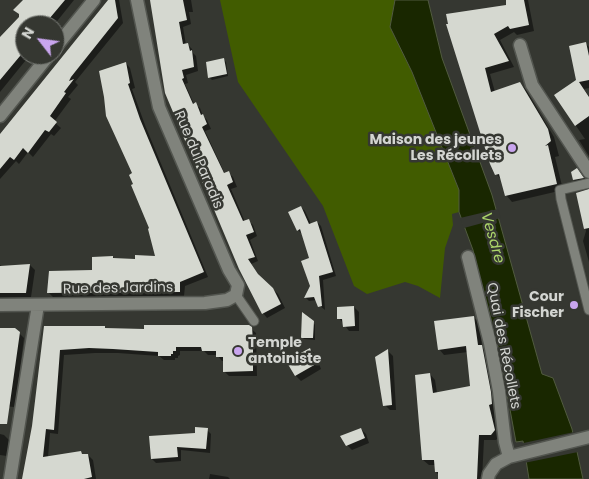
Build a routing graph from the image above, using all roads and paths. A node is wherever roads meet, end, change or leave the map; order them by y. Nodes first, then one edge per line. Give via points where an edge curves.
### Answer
1 (94, 0) edge
2 (137, 0) edge
3 (65, 36) edge
4 (520, 45) dead end
5 (41, 65) edge
6 (0, 116) edge
7 (589, 172) edge
8 (589, 183) edge
9 (468, 257) dead end
10 (236, 295) junction
11 (0, 305) edge
12 (38, 305) junction
13 (589, 310) edge
14 (254, 321) dead end
15 (589, 437) edge
16 (515, 455) junction
17 (10, 479) edge
18 (488, 479) edge

1 - 3 street
2 - 10 street, Rue du Paradis via 159,106 229,270 238,284
4 - 7 street via 532,85
5 - 6 street
8 - 13 lane via 560,190
9 - 16 street, Quai des Récollets via 490,343 505,442
10 - 12 street, Rue des Jardins via 227,300 204,303
10 - 14 lane, Rue du Paradis
11 - 12 street, Rue des Jardins
12 - 17 street
15 - 16 street
16 - 18 street via 496,464

